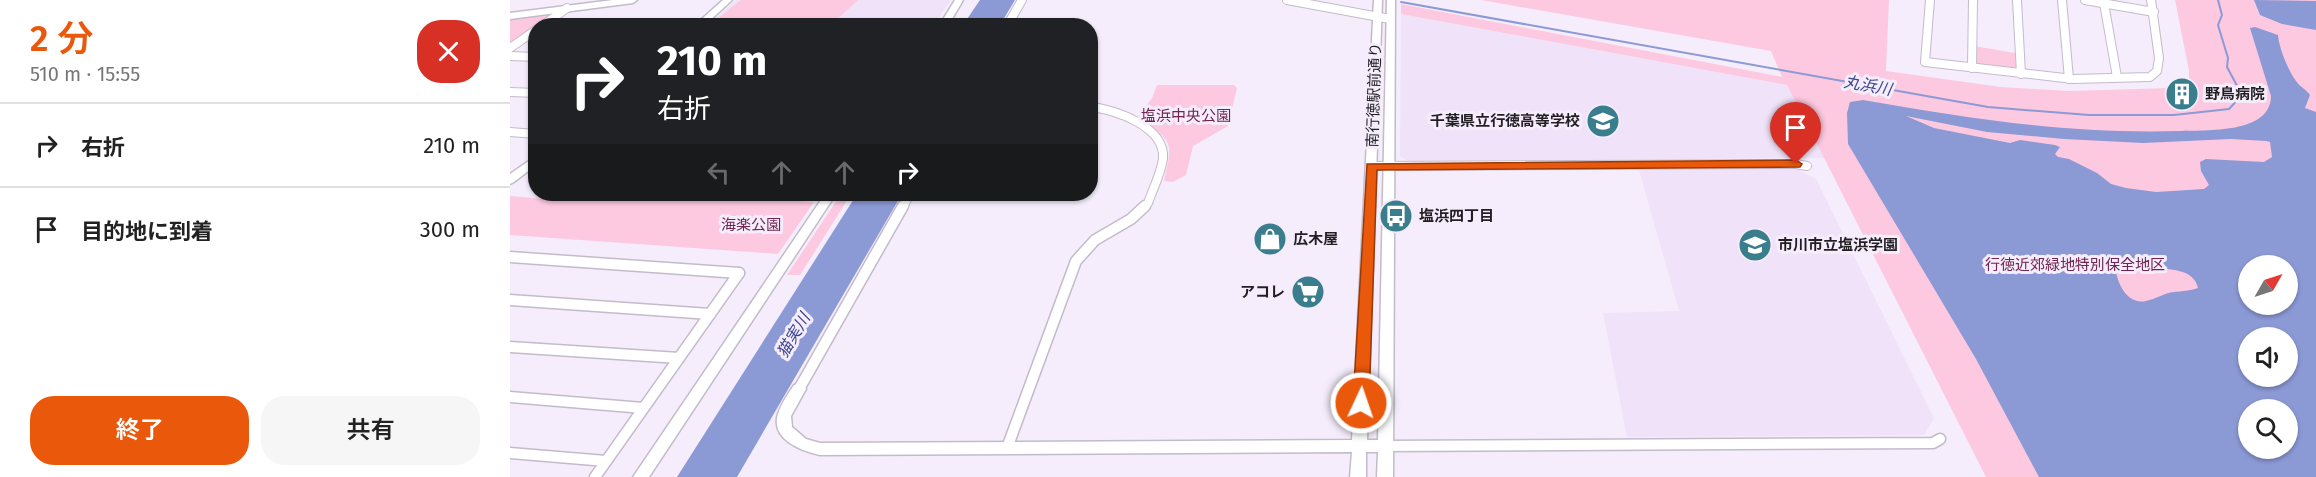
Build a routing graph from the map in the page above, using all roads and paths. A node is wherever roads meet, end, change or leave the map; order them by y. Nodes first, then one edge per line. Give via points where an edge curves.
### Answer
1 (633, 0) edge
2 (728, 0) edge
3 (959, 0) edge
4 (1022, 0) edge
5 (1287, 0) edge
6 (1378, 0) edge
7 (1930, 0) edge
8 (1972, 0) edge
9 (2017, 0) edge
10 (2062, 0) edge
11 (2085, 0) edge
12 (2151, 0) edge
13 (1391, 1) edge
14 (2108, 3) edge
15 (567, 8) junction
16 (2154, 12) junction
17 (510, 16) edge
18 (1377, 16) junction
19 (553, 18) edge
20 (707, 18) edge
21 (948, 18) edge
22 (1012, 18) edge
23 (1390, 19) junction
24 (528, 36) edge
25 (510, 48) edge
26 (510, 56) edge
27 (528, 57) edge
28 (1972, 68) junction
29 (2021, 74) junction
30 (2117, 77) junction
31 (2069, 79) junction
32 (510, 92) edge
33 (528, 93) edge
34 (1098, 108) edge
35 (510, 132) edge
36 (528, 133) edge
37 (528, 165) edge
38 (1371, 166) junction
39 (1388, 166) junction
40 (1807, 166) dead end
41 (511, 178) edge
42 (825, 201) edge
43 (906, 201) edge
44 (510, 257) edge
45 (510, 300) edge
46 (710, 314) junction
47 (510, 347) edge
48 (679, 358) junction
49 (799, 389) joint
50 (510, 397) edge
51 (644, 408) junction
52 (1940, 439) dead end
53 (1359, 446) junction
54 (1385, 446) junction
55 (1007, 448) junction
56 (510, 453) edge
57 (606, 461) junction
58 (595, 477) edge
59 (641, 477) edge
60 (1358, 477) edge
61 (1385, 477) edge

1 - 15 street
2 - 20 street
3 - 21 street
4 - 22 street
5 - 18 street
6 - 18 street, 南行徳駅前通り
7 - 28 street via 1924,62
8 - 28 street
9 - 29 street
10 - 31 street
11 - 14 street
12 - 16 street
13 - 23 street, 南行徳駅前通り
14 - 16 street
14 - 30 street
15 - 17 street
15 - 19 street
16 - 30 street via 2157,71 2150,77
18 - 23 street
18 - 38 street, 南行徳駅前通り
23 - 39 street, 南行徳駅前通り
24 - 25 street
26 - 27 street
28 - 29 street
29 - 31 street
30 - 31 street
32 - 33 street
34 - 55 street via 1129,116 1160,142 1163,158 1143,209 1095,240 1076,261
35 - 36 street
37 - 41 street
38 - 39 street
38 - 53 street, 南行徳駅前通り
39 - 40 street
39 - 54 street, 南行徳駅前通り
42 - 59 street
43 - 49 street
44 - 46 street via 739,273
45 - 46 street
46 - 48 street
47 - 48 street
48 - 51 street
49 - 55 street via 784,422 795,440 811,448
50 - 51 street
51 - 57 street
52 - 54 street via 1933,443
53 - 54 street
53 - 55 street
53 - 60 street, 南行徳駅前通り
54 - 61 street, 南行徳駅前通り
56 - 57 street
57 - 58 street

